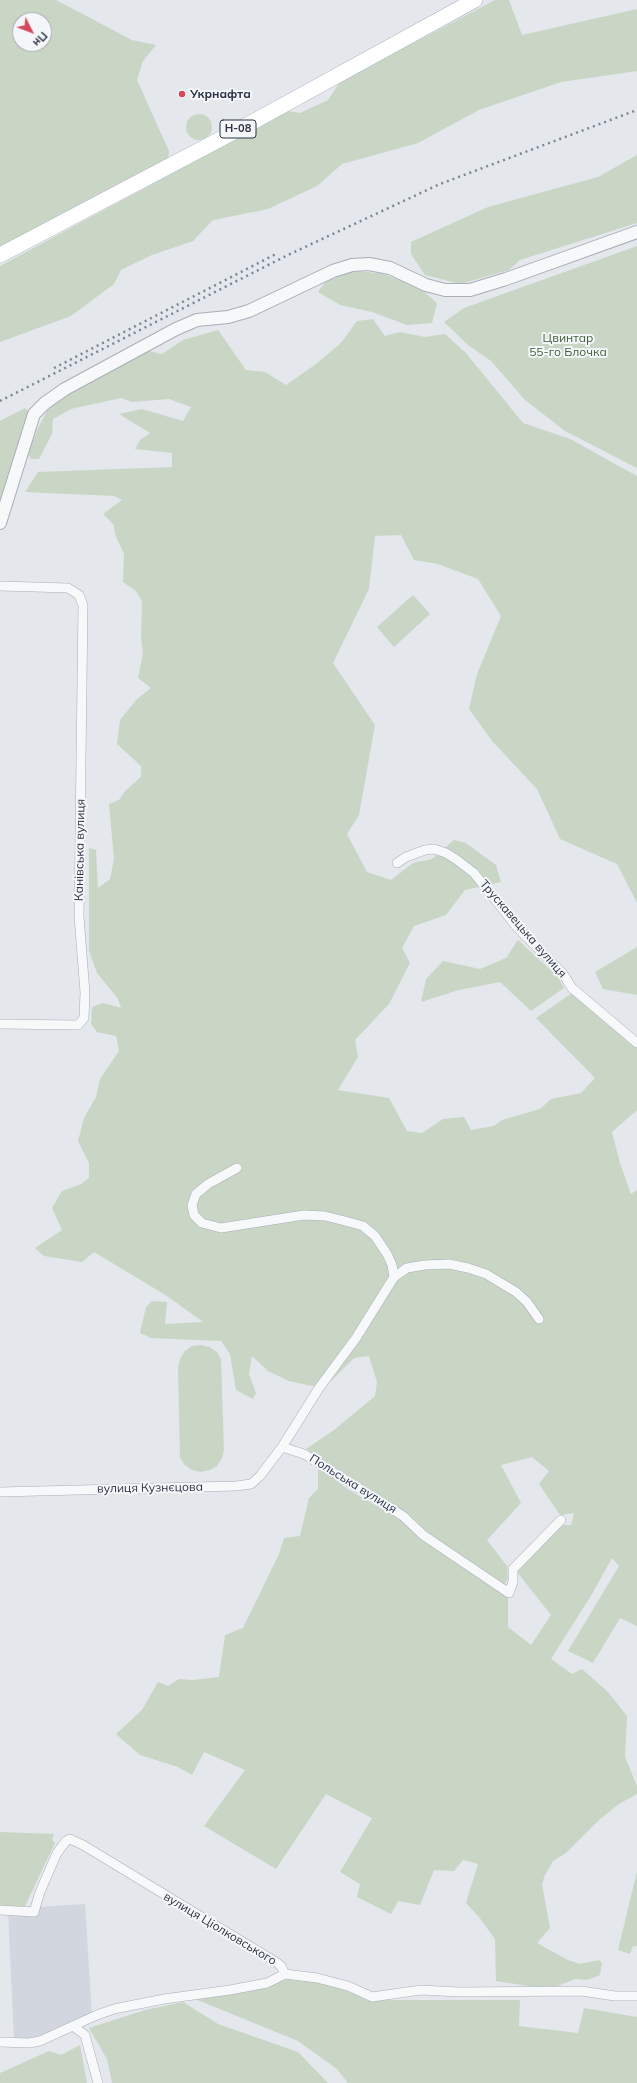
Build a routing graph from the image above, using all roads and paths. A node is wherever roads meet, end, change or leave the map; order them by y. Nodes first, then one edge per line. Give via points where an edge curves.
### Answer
1 (475, 0) edge
2 (637, 232) edge
3 (0, 255) edge
4 (0, 523) edge
5 (0, 586) edge
6 (397, 863) dead end
7 (0, 1024) edge
8 (637, 1043) edge
9 (236, 1168) dead end
10 (394, 1277) junction
11 (540, 1319) dead end
12 (282, 1447) junction
13 (0, 1492) edge
14 (561, 1520) dead end
15 (0, 1910) edge
16 (285, 1974) junction
17 (637, 1996) edge
18 (73, 2026) junction
19 (0, 2042) edge
20 (98, 2083) edge

1 - 3 main road, Н-08 via 249,124
2 - 4 street via 470,290 446,290 426,285 390,268 369,264 352,265 333,271 249,311 228,317 197,320 176,329 65,389 34,414
5 - 7 street, Канівська вулиця via 68,588 79,595 83,605 79,916 85,993 84,1018 81,1023
6 - 8 street, Трускавецька вулиця via 425,850 440,851 457,860 474,873 516,926 563,974 572,988
9 - 10 street via 196,1194 192,1204 194,1215 202,1223 221,1228 304,1215 326,1216 363,1226 376,1236 387,1254
10 - 11 street via 407,1268 425,1265 449,1264 468,1268 486,1274 516,1292 528,1302
10 - 12 street
12 - 13 street, вулиця Кузнєцова via 251,1484
12 - 14 street, Польська вулиця via 304,1454 403,1516 423,1535 509,1593 513,1582 513,1569
15 - 16 street, вулиця Ціолковського via 34,1912 57,1853 66,1841 74,1840 276,1962
16 - 17 street, вулиця Ціолковського via 317,1978 372,1997 421,1990 581,1991
16 - 18 street via 281,1978 259,1984 114,2009
18 - 19 street via 40,2041
18 - 20 street via 85,2035

